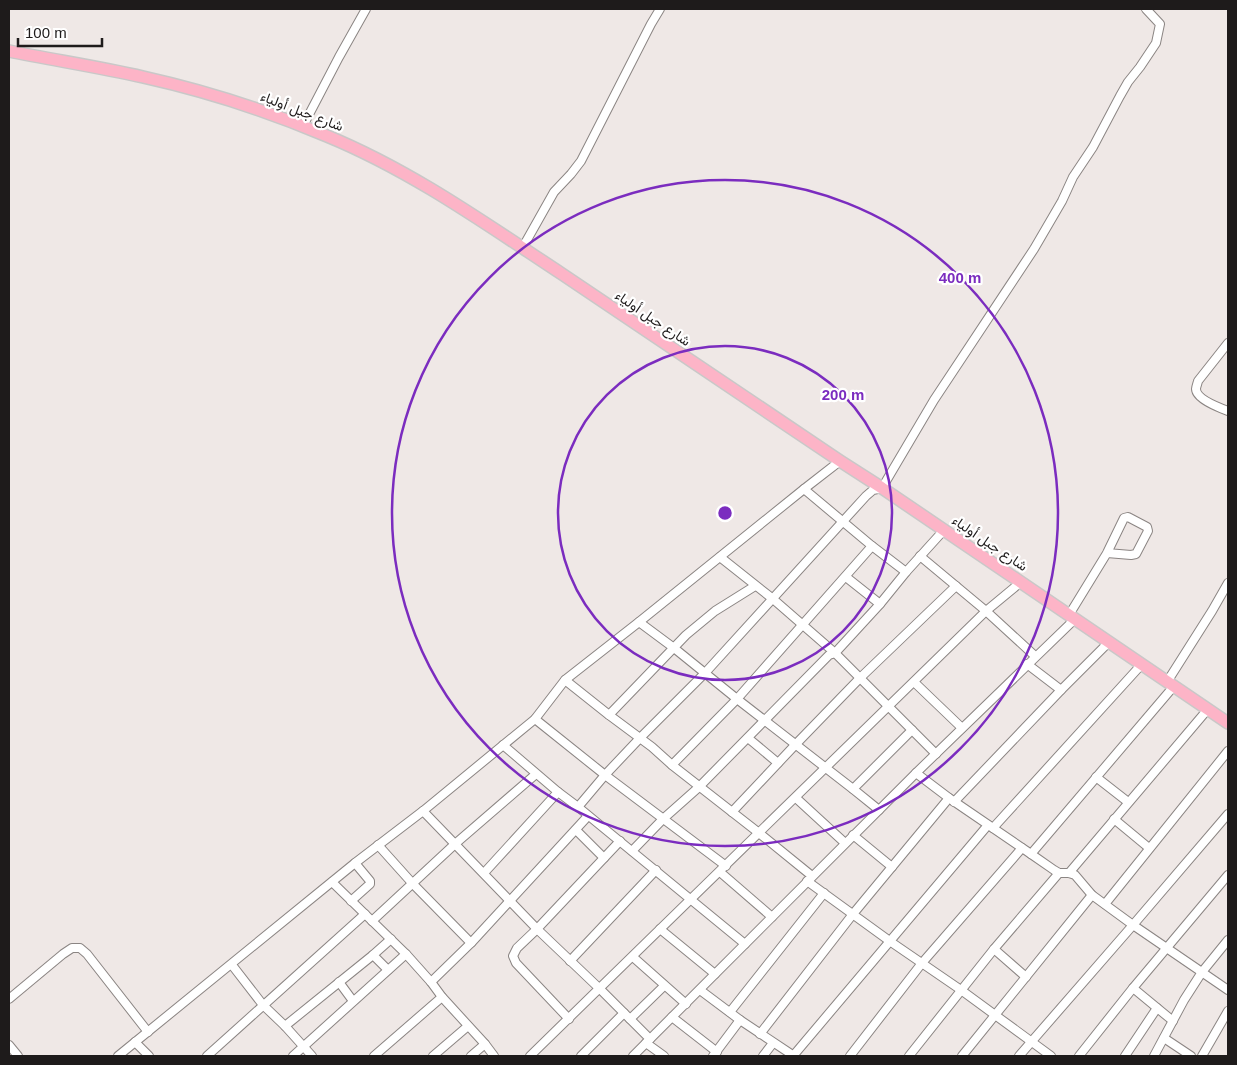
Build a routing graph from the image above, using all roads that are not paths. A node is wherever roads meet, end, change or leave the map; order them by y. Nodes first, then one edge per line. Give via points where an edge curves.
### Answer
1 (366, 9) edge
2 (660, 9) edge
3 (1146, 9) edge
4 (9, 52) edge
5 (304, 126) junction
6 (523, 247) junction
7 (1228, 343) edge
8 (1228, 411) edge
9 (840, 461) junction
10 (882, 488) junction
11 (804, 489) junction
12 (843, 521) junction
13 (944, 530) junction
14 (872, 546) junction
15 (1107, 552) junction
16 (920, 556) junction
17 (720, 557) junction
18 (906, 572) junction
19 (846, 577) junction
20 (1021, 582) junction
21 (1228, 583) edge
22 (756, 586) junction
23 (956, 586) junction
24 (772, 599) junction
25 (880, 604) junction
26 (986, 611) junction
27 (1072, 617) junction
28 (639, 622) junction
29 (803, 625) junction
30 (1109, 642) junction
31 (674, 648) junction
32 (835, 653) junction
33 (1035, 656) junction
34 (1027, 664) junction
35 (1142, 664) junction
36 (705, 673) junction
37 (860, 678) junction
38 (565, 680) junction
39 (914, 682) junction
40 (1171, 684) junction
41 (1061, 690) junction
42 (737, 699) junction
43 (889, 706) junction
44 (1208, 709) junction
45 (609, 715) junction
46 (534, 719) junction
47 (765, 720) junction
48 (1228, 722) edge
49 (962, 728) junction
50 (912, 730) junction
51 (640, 738) junction
52 (748, 738) junction
53 (796, 744) junction
54 (503, 745) junction
55 (1228, 751) edge
56 (936, 754) junction
57 (778, 763) junction
58 (672, 765) junction
59 (826, 768) junction
60 (916, 773) junction
61 (536, 774) junction
62 (605, 775) junction
63 (1096, 777) junction
64 (699, 787) junction
65 (853, 789) junction
66 (558, 792) junction
67 (796, 798) junction
68 (951, 800) junction
69 (1128, 802) junction
70 (578, 807) junction
71 (879, 810) junction
72 (423, 811) junction
73 (732, 812) junction
74 (1228, 814) edge
75 (588, 816) junction
76 (663, 819) junction
77 (1114, 819) junction
78 (991, 827) junction
79 (576, 830) junction
80 (760, 833) junction
81 (854, 835) junction
82 (620, 841) junction
83 (845, 843) junction
84 (455, 844) junction
85 (378, 845) junction
86 (1022, 848) junction
87 (1150, 848) junction
88 (632, 851) junction
89 (1031, 854) junction
90 (604, 858) junction
91 (355, 863) junction
92 (892, 867) junction
93 (723, 869) junction
94 (656, 870) junction
95 (1059, 873) junction
96 (1068, 873) junction
97 (484, 874) junction
98 (1228, 875) edge
99 (810, 879) junction
100 (332, 882) junction
101 (412, 884) junction
102 (824, 893) junction
103 (1092, 895) junction
104 (351, 900) junction
105 (691, 900) junction
106 (510, 901) junction
107 (1105, 904) junction
108 (365, 914) junction
109 (853, 914) junction
110 (772, 917) junction
111 (372, 921) junction
112 (1133, 925) junction
113 (537, 929) junction
114 (660, 929) junction
115 (391, 939) junction
116 (1228, 940) edge
117 (891, 942) junction
118 (471, 943) junction
119 (745, 944) junction
120 (1167, 948) junction
121 (994, 949) junction
122 (406, 954) junction
123 (373, 955) junction
124 (632, 957) junction
125 (570, 961) junction
126 (922, 963) junction
127 (232, 965) junction
128 (388, 970) junction
129 (1202, 972) junction
130 (715, 974) junction
131 (1026, 976) junction
132 (339, 982) junction
133 (431, 982) junction
134 (664, 986) junction
135 (1134, 988) junction
136 (600, 989) junction
137 (700, 990) junction
138 (961, 990) junction
139 (1228, 990) edge
140 (442, 997) junction
141 (9, 998) edge
142 (353, 1001) junction
143 (263, 1004) junction
144 (686, 1004) junction
145 (1157, 1008) junction
146 (730, 1012) junction
147 (1228, 1012) edge
148 (624, 1013) junction
149 (995, 1015) junction
150 (672, 1017) junction
151 (569, 1018) junction
152 (630, 1019) junction
153 (740, 1020) junction
154 (1173, 1021) junction
155 (286, 1026) junction
156 (468, 1026) junction
157 (148, 1032) junction
158 (760, 1034) junction
159 (1164, 1038) junction
160 (648, 1041) junction
161 (135, 1042) junction
162 (1031, 1042) junction
163 (773, 1043) junction
164 (485, 1044) junction
165 (9, 1045) edge
166 (303, 1047) junction
167 (715, 1054) edge
168 (18, 1056) edge
169 (118, 1056) edge
170 (149, 1056) edge
171 (207, 1056) edge
172 (293, 1056) edge
173 (312, 1056) edge
174 (374, 1056) edge
175 (433, 1056) edge
176 (471, 1056) edge
177 (494, 1056) edge
178 (530, 1056) edge
179 (581, 1056) edge
180 (633, 1056) edge
181 (664, 1056) edge
182 (763, 1056) edge
183 (793, 1056) edge
184 (850, 1056) edge
185 (909, 1056) edge
186 (962, 1056) edge
187 (1019, 1056) edge
188 (1052, 1056) edge
189 (1079, 1056) edge
190 (1125, 1056) edge
191 (1154, 1056) edge
192 (1191, 1056) edge
193 (1202, 1056) edge

1 - 5 street
2 - 6 street via 581,161 554,192
3 - 10 street via 1160,24 1156,43 1128,82 1034,249 934,400
4 - 5 highway, شارع جبل أولياء via 142,76 245,105
5 - 6 highway, شارع جبل أولياء via 373,156
6 - 9 highway, شارع جبل أولياء
7 - 8 street via 1196,388 1204,400
9 - 10 highway, شارع جبل أولياء
9 - 11 street
10 - 12 street via 873,490
10 - 13 highway, شارع جبل أولياء
11 - 12 street
11 - 17 street
12 - 14 street
12 - 24 street
13 - 16 street
13 - 20 highway, شارع جبل أولياء
14 - 18 street
14 - 19 street
15 - 15 street via 1124,518 1147,527 1136,554
15 - 27 street
16 - 18 street
16 - 23 street
17 - 22 street
17 - 28 street
18 - 25 street
19 - 25 street
19 - 29 street
20 - 26 street
20 - 27 highway, شارع جبل أولياء
21 - 40 street
22 - 24 street
22 - 31 street via 715,611
23 - 26 street
23 - 37 street
24 - 29 street
24 - 36 street
25 - 32 street
26 - 33 street
26 - 39 street
27 - 30 highway, شارع جبل أولياء
27 - 33 street
28 - 31 street
28 - 38 street
29 - 32 street
29 - 42 street
30 - 35 highway, شارع جبل أولياء
30 - 41 street
31 - 36 street
31 - 45 street
32 - 37 street
32 - 47 street via 829,655
33 - 34 street
34 - 41 street
34 - 49 street
35 - 40 highway, شارع جبل أولياء
35 - 78 street
36 - 42 street
36 - 51 street
37 - 43 street
37 - 53 street
38 - 45 street
38 - 46 street
39 - 43 street
39 - 49 street
40 - 44 highway, شارع جبل أولياء
40 - 63 street
41 - 68 street
42 - 47 street
42 - 58 street
43 - 50 street
43 - 59 street
44 - 48 highway, شارع جبل أولياء
44 - 69 street
45 - 51 street
46 - 54 street
46 - 62 street
47 - 52 street
47 - 53 street
49 - 56 street
50 - 56 street
50 - 65 street
51 - 58 street
51 - 62 street
52 - 57 street
52 - 64 street
53 - 57 street
53 - 59 street
54 - 61 street
54 - 72 street
55 - 87 street
56 - 60 street
57 - 73 street
58 - 64 street
59 - 65 street
59 - 67 street
60 - 68 street
60 - 71 street
61 - 66 street
61 - 84 street
62 - 70 street
62 - 76 street
63 - 69 street
63 - 89 street
64 - 73 street
64 - 76 street
65 - 71 street
66 - 70 street
66 - 97 street
67 - 80 street
67 - 83 street
68 - 78 street
68 - 92 street
69 - 77 street
70 - 75 street
71 - 81 street
72 - 84 street
72 - 85 street
73 - 80 street
74 - 112 street
75 - 79 street
75 - 82 street
76 - 88 street
76 - 93 street
77 - 87 street
77 - 96 street
78 - 86 street
78 - 117 street
79 - 90 street
79 - 106 street
80 - 93 street
80 - 99 street
81 - 83 street
81 - 92 street
82 - 88 street
82 - 90 street
83 - 99 street
84 - 97 street
84 - 101 street
85 - 91 street
85 - 101 street
86 - 89 street
86 - 126 street
87 - 107 street
88 - 94 street
89 - 95 street
90 - 113 street
91 - 100 street
91 - 104 street via 370,884
92 - 109 street
93 - 105 street
93 - 110 street
94 - 105 street
94 - 125 street
95 - 96 street
95 - 121 street
96 - 103 street via 1075,875
97 - 106 street
98 - 120 street
99 - 102 street
99 - 110 street
100 - 104 street
100 - 127 street
101 - 111 street
101 - 118 street
102 - 109 street
102 - 146 street
103 - 107 street
103 - 131 street
104 - 108 street
105 - 114 street
105 - 119 street
106 - 113 street
106 - 118 street
107 - 112 street
108 - 111 street
108 - 143 street
109 - 117 street
109 - 158 street
110 - 119 street
111 - 115 street
112 - 120 street
112 - 162 street
113 - 125 street
113 - 151 street via 517,948 516,963
114 - 124 street
114 - 130 street
115 - 122 street
115 - 123 street
116 - 129 street
117 - 126 street
117 - 183 street
118 - 133 street
119 - 130 street
120 - 129 street
120 - 135 street
121 - 131 street
121 - 138 street
122 - 128 street
122 - 133 street
123 - 128 street
123 - 132 street
124 - 134 street
124 - 136 street
125 - 136 street
126 - 138 street
126 - 184 street
127 - 143 street
127 - 157 street
128 - 142 street
129 - 139 street
129 - 154 street
130 - 137 street
131 - 149 street
132 - 142 street
132 - 155 street
133 - 140 street
134 - 144 street
134 - 152 street
135 - 145 street
135 - 189 street
136 - 148 street
136 - 151 street
137 - 144 street
137 - 146 street
138 - 149 street
138 - 185 street
140 - 156 street
140 - 174 street
141 - 157 street via 63,954 72,948 80,948
142 - 166 street
143 - 155 street
143 - 171 street
144 - 150 street
145 - 154 street
145 - 190 street
146 - 153 street
147 - 193 street
148 - 152 street
148 - 179 street
149 - 162 street
149 - 186 street
150 - 160 street
150 - 167 street
151 - 178 street
152 - 160 street
153 - 158 street
153 - 167 street
154 - 159 street
155 - 166 street
156 - 164 street
156 - 175 street
157 - 161 street
158 - 163 street
159 - 191 street
159 - 192 street
160 - 180 street
160 - 181 street
161 - 169 street
161 - 170 street
162 - 187 street
162 - 188 street
163 - 182 street
163 - 183 street
164 - 176 street
164 - 177 street
165 - 168 street
166 - 172 street
166 - 173 street

